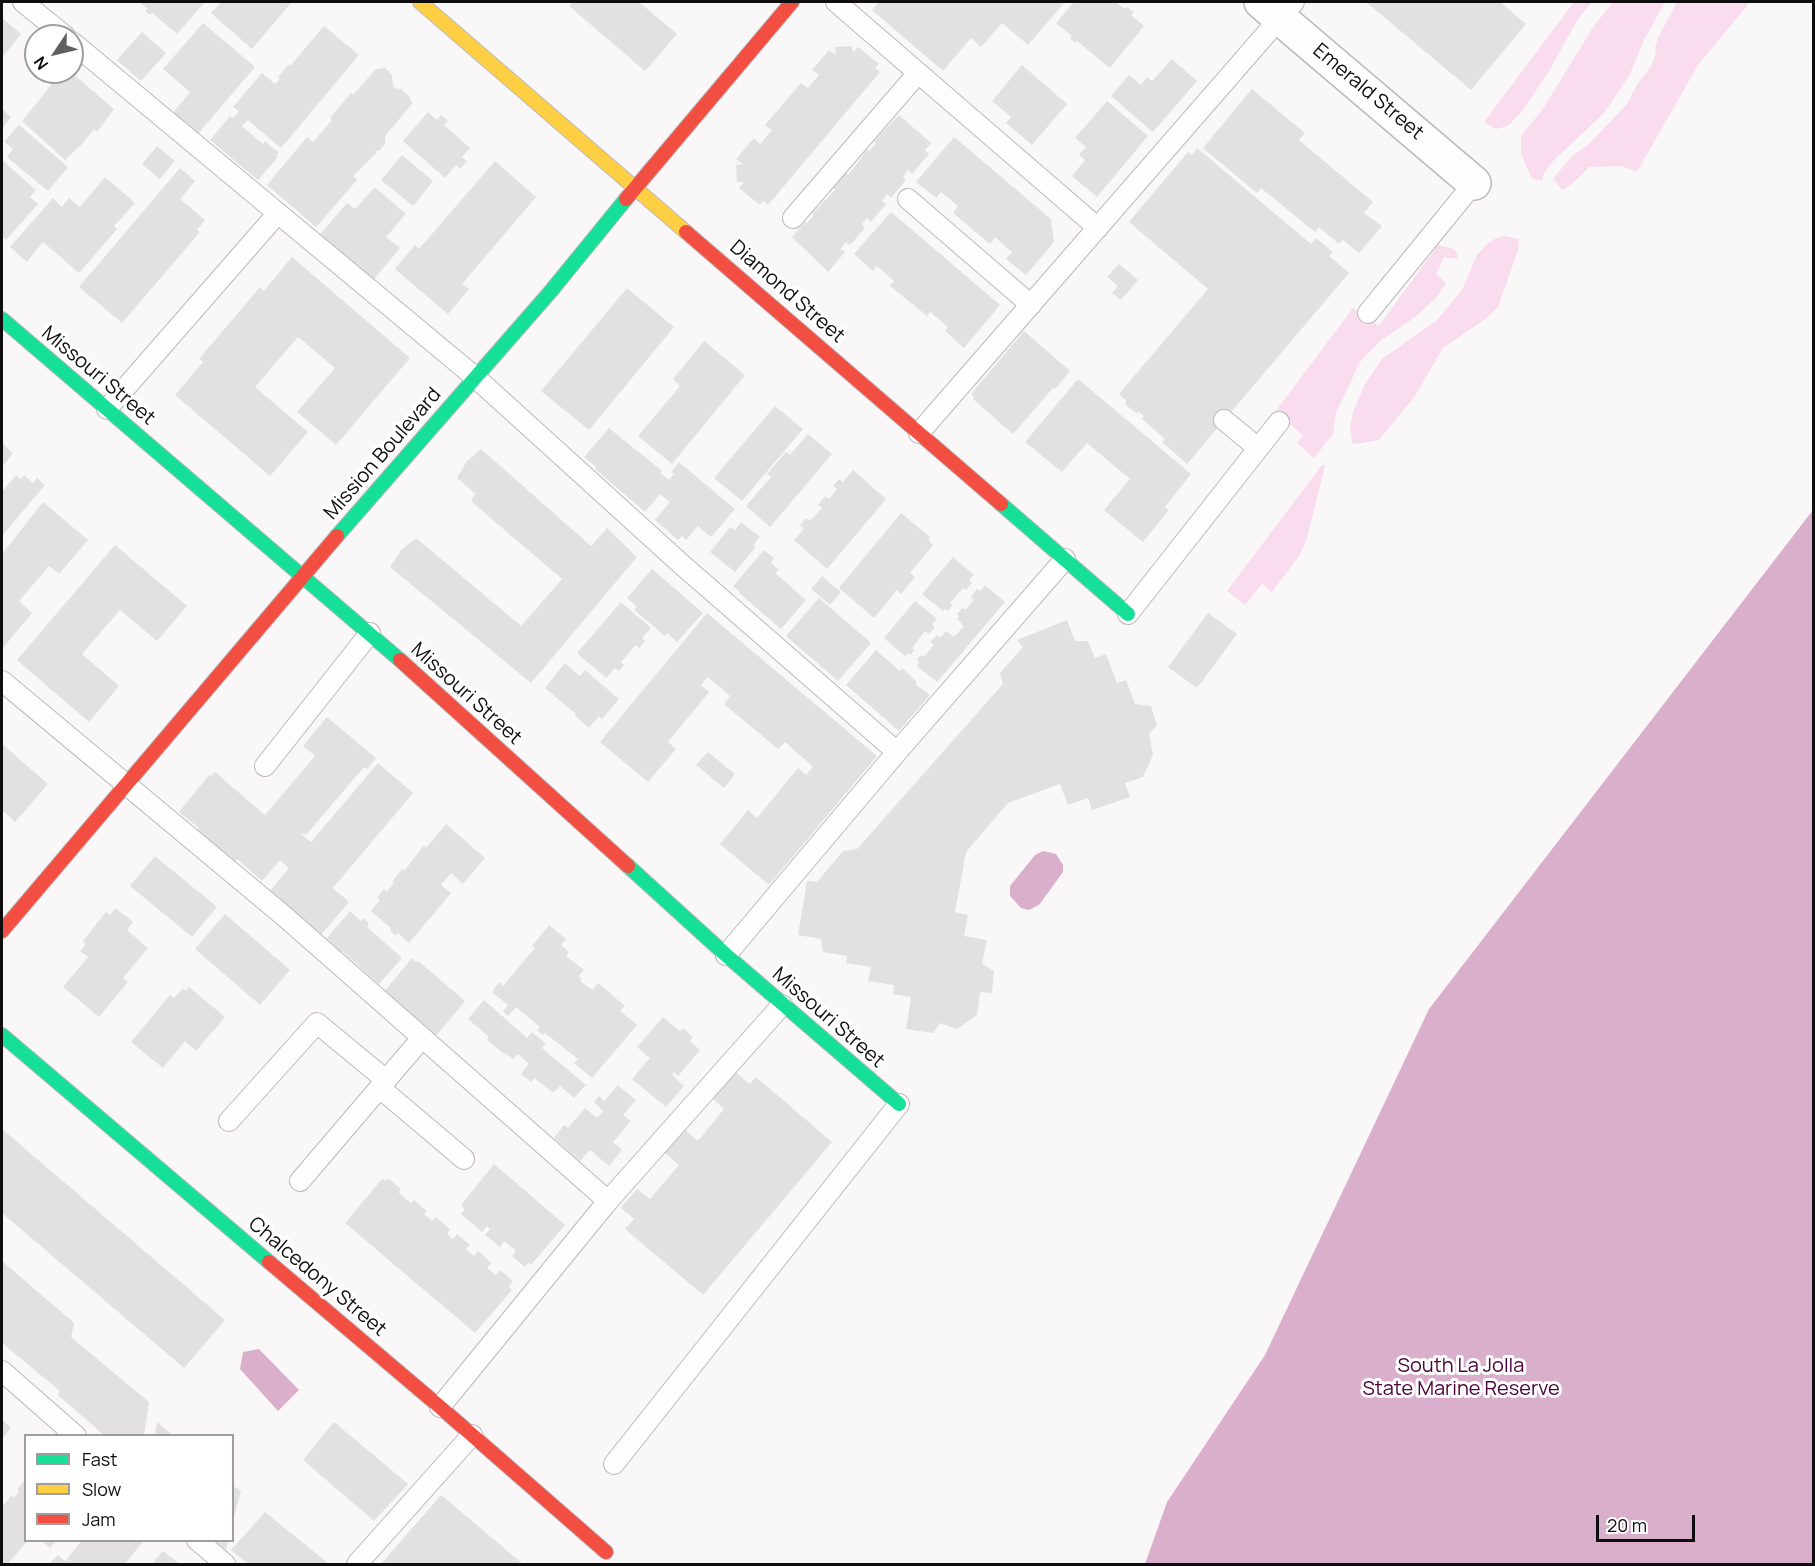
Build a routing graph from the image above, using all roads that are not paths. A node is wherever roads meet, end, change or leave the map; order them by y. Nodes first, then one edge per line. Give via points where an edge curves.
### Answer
1 (23, 2) edge
2 (420, 2) edge
3 (792, 2) edge
4 (836, 2) edge
5 (1278, 7) edge
6 (50, 24) edge
7 (84, 52) edge
8 (918, 73) junction
9 (1474, 183) joint
10 (636, 187) junction
11 (908, 199) dead end
12 (278, 213) junction
13 (793, 218) dead end
14 (1098, 228) junction
15 (1031, 305) junction
16 (1368, 313) dead end
17 (2, 320) edge
18 (475, 377) junction
19 (107, 409) junction
20 (1224, 420) dead end
21 (1279, 422) dead end
22 (919, 433) junction
23 (1258, 448) junction
24 (1065, 560) junction
25 (302, 576) junction
26 (1128, 614) joint
27 (370, 633) junction
28 (2, 681) edge
29 (897, 752) junction
30 (266, 766) dead end
31 (126, 787) junction
32 (2, 931) edge
33 (726, 955) junction
34 (782, 1005) junction
35 (2, 1035) edge
36 (422, 1038) junction
37 (383, 1084) junction
38 (899, 1104) joint
39 (229, 1121) dead end
40 (464, 1159) dead end
41 (300, 1181) dead end
42 (608, 1201) junction
43 (2, 1371) edge
44 (440, 1407) junction
45 (74, 1434) edge
46 (472, 1435) junction
47 (614, 1464) dead end
48 (199, 1542) edge
49 (606, 1552) dead end
50 (225, 1564) edge
51 (357, 1564) edge

1 - 6 lane
2 - 10 street, Diamond Street
3 - 10 street, Mission Boulevard
4 - 8 lane
5 - 9 street, Emerald Street
5 - 14 lane
7 - 12 lane
8 - 13 lane
8 - 14 lane
9 - 16 lane
10 - 18 street, Mission Boulevard
10 - 22 street, Diamond Street
11 - 15 lane
12 - 18 lane
12 - 19 lane
14 - 15 lane
15 - 22 lane
17 - 19 street, Missouri Street
18 - 25 street, Mission Boulevard
18 - 29 lane
19 - 25 street, Missouri Street
20 - 23 lane
21 - 23 lane
22 - 24 street, Diamond Street
23 - 26 lane
24 - 26 street, Diamond Street
24 - 29 lane
25 - 27 street, Missouri Street
25 - 31 street, Mission Boulevard
27 - 30 lane
27 - 33 street, Missouri Street
28 - 31 lane
29 - 33 lane
31 - 32 street, Mission Boulevard
31 - 36 lane via 284,916
33 - 34 street, Missouri Street
34 - 38 street, Missouri Street
34 - 42 lane
35 - 44 street, Chalcedony Street
36 - 37 lane
36 - 42 lane
37 - 39 lane via 317,1023
37 - 40 lane
37 - 41 lane
38 - 47 lane
42 - 44 lane
43 - 45 lane
44 - 46 street, Chalcedony Street
46 - 49 street, Chalcedony Street
46 - 51 lane
48 - 50 lane

